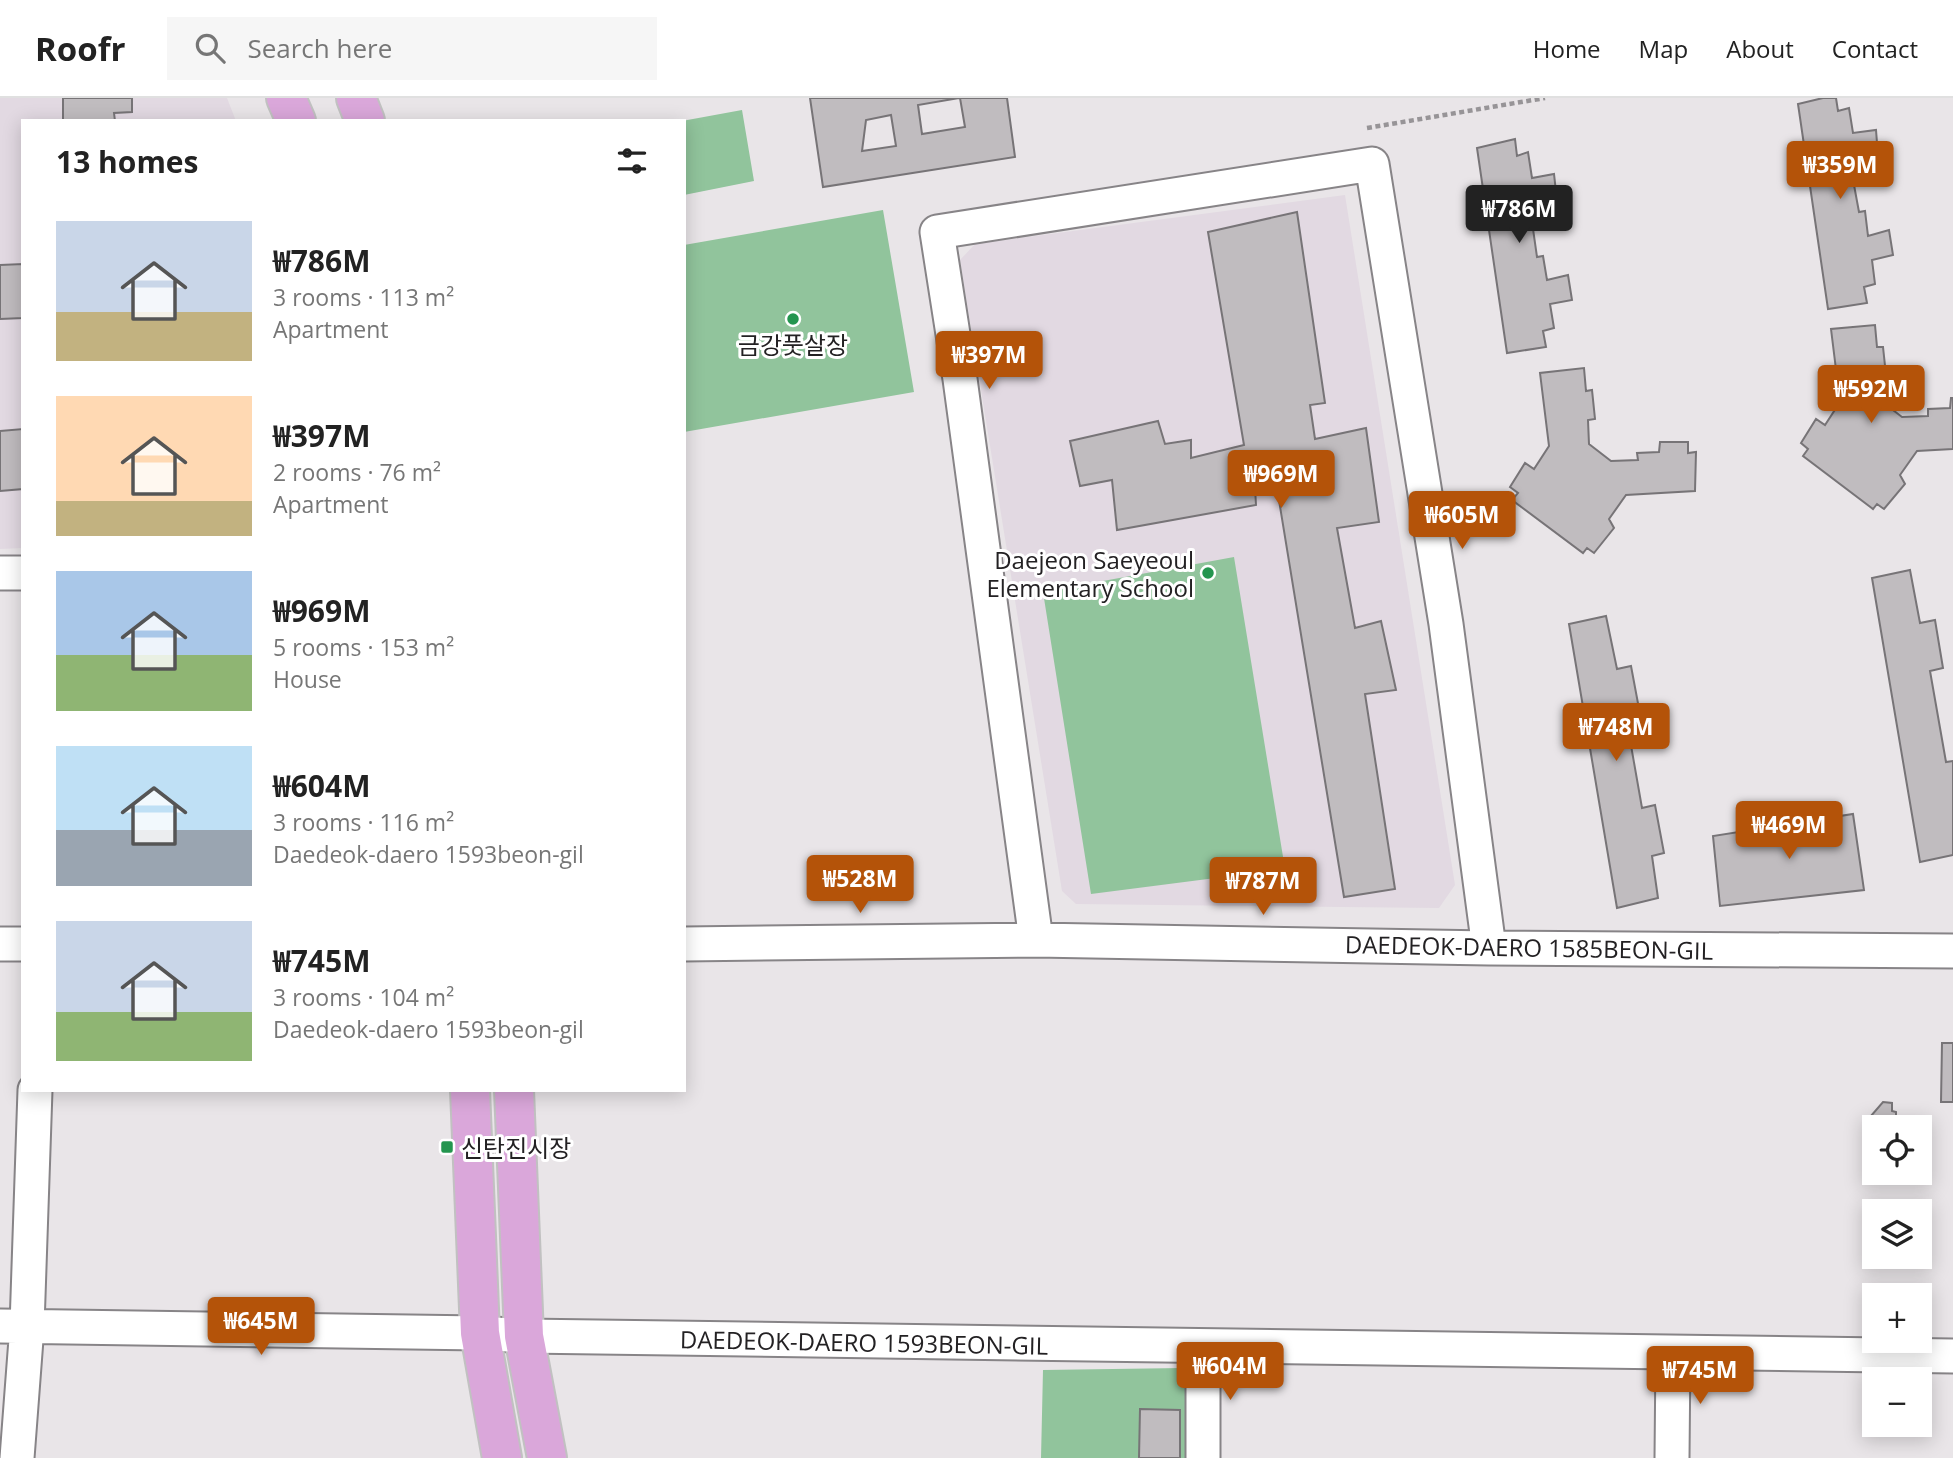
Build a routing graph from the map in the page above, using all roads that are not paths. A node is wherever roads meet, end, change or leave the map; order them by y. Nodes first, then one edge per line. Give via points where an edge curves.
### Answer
1 (286, 98) edge
2 (356, 98) edge
3 (295, 119) edge
4 (364, 119) edge
5 (0, 573) edge
6 (21, 573) edge
7 (1036, 940) junction
8 (0, 944) edge
9 (21, 944) edge
10 (686, 944) edge
11 (1489, 948) junction
12 (1953, 951) edge
13 (35, 1092) edge
14 (470, 1092) edge
15 (514, 1092) edge
16 (13, 1326) edge
17 (480, 1333) junction
18 (524, 1336) junction
19 (1203, 1347) junction
20 (1673, 1353) junction
21 (1953, 1356) edge
22 (17, 1458) edge
23 (502, 1458) edge
24 (547, 1458) edge
25 (1203, 1458) edge
26 (1672, 1458) edge

1 - 3 main road
2 - 4 main road
5 - 6 street
7 - 10 street, DAEDEOK-DAERO 1585BEON-GIL
7 - 11 street, DAEDEOK-DAERO 1585BEON-GIL
7 - 11 street via 937,232 1372,164 1446,624
8 - 9 street
11 - 12 street, DAEDEOK-DAERO 1585BEON-GIL
13 - 16 street
14 - 17 main road
15 - 18 main road
16 - 17 street, DAEDEOK-DAERO 1593BEON-GIL
16 - 22 street
17 - 18 street, DAEDEOK-DAERO 1593BEON-GIL
17 - 23 main road
18 - 19 street, DAEDEOK-DAERO 1593BEON-GIL
18 - 24 main road
19 - 20 street, DAEDEOK-DAERO 1593BEON-GIL
19 - 25 street
20 - 21 street, DAEDEOK-DAERO 1593BEON-GIL
20 - 26 street

